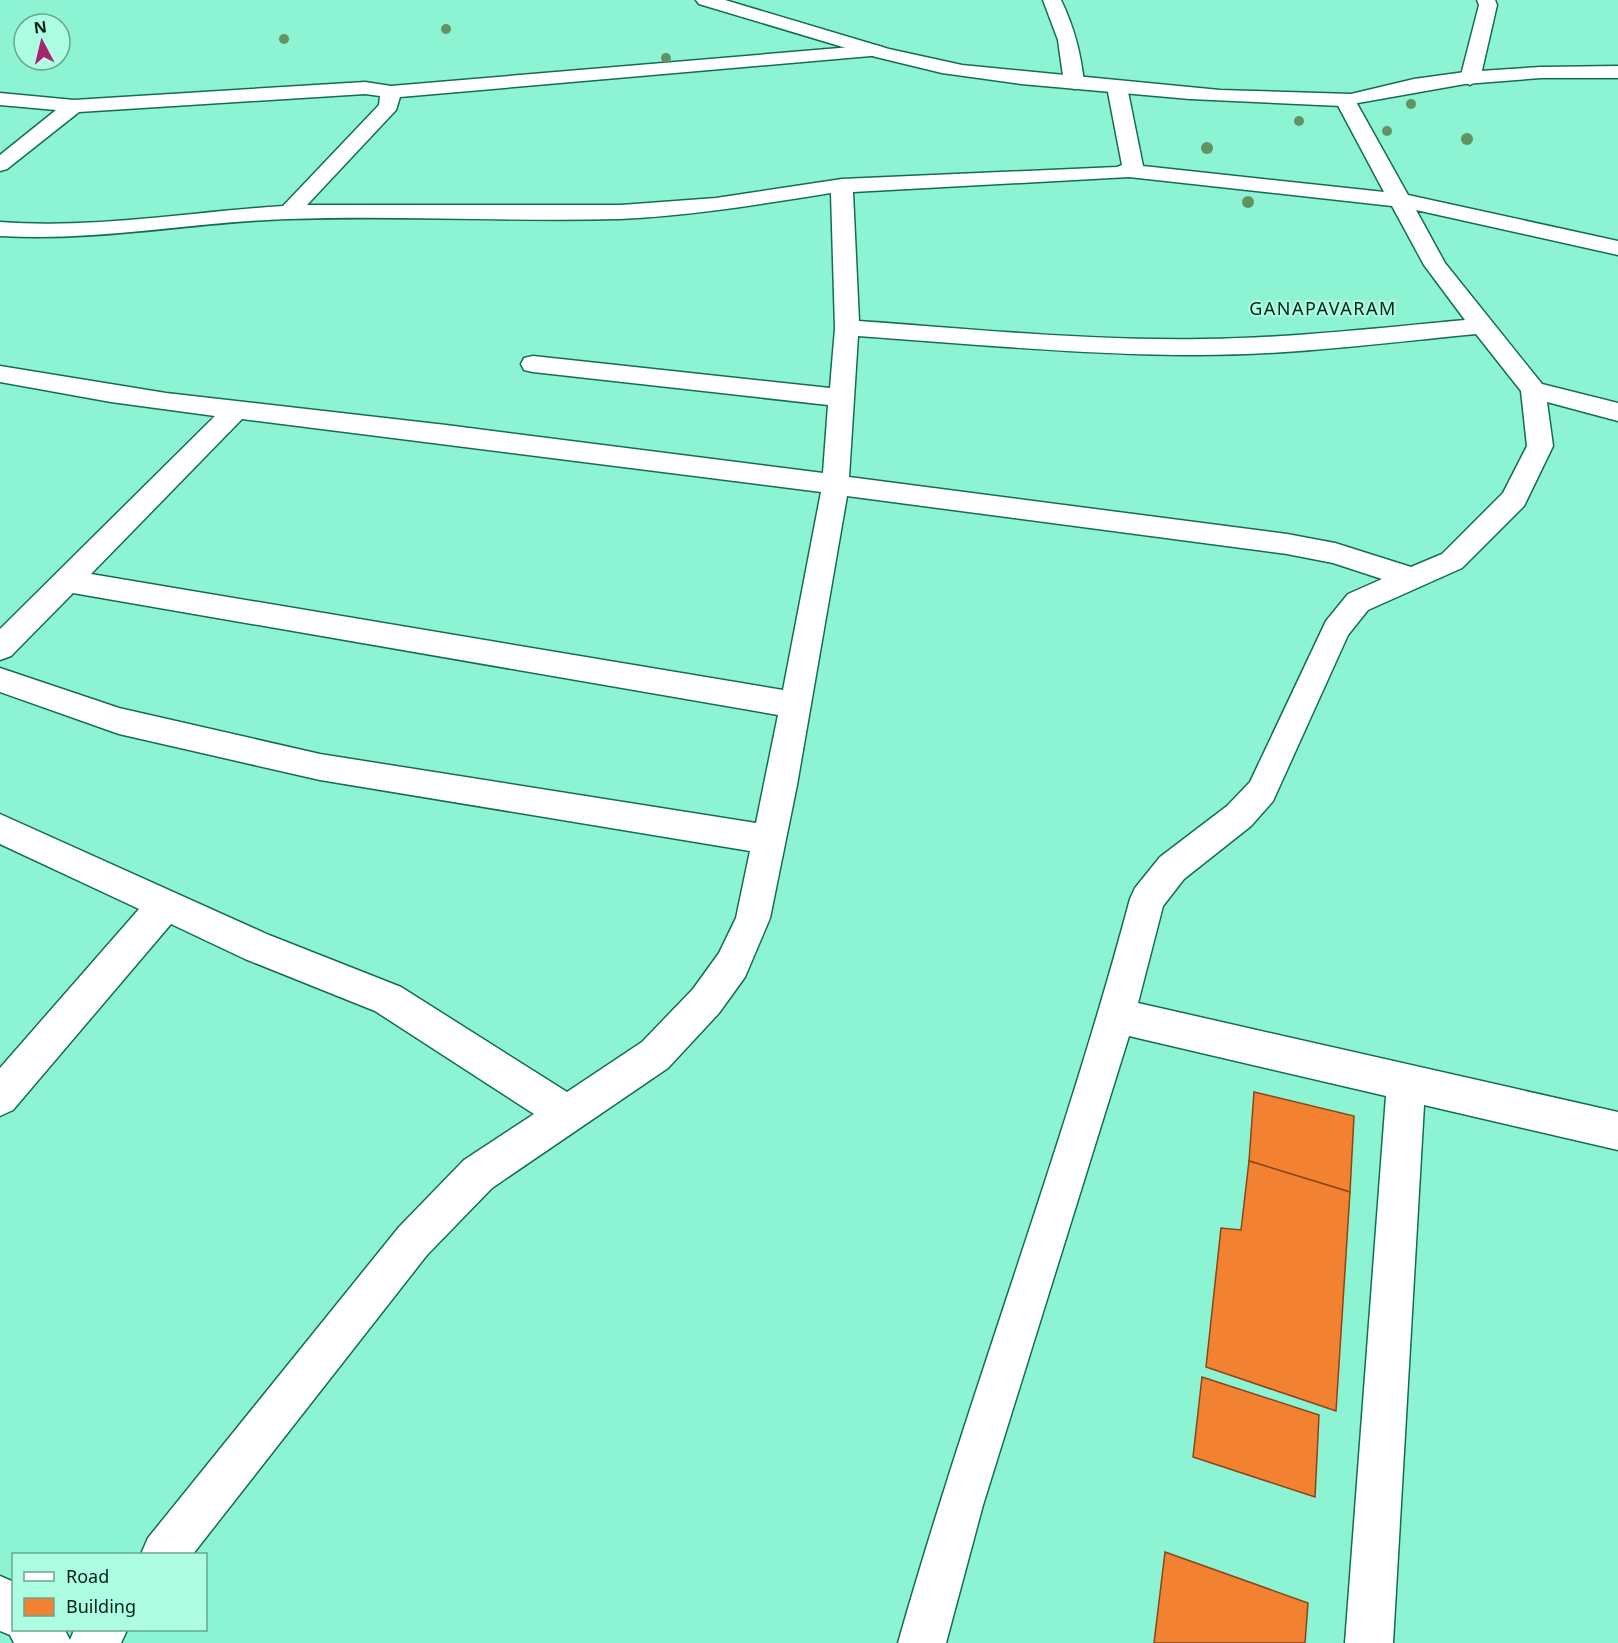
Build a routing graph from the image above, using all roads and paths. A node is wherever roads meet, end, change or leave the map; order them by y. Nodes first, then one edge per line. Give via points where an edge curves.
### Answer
1 (708, 0) edge
2 (1052, 0) edge
3 (1486, 0) edge
4 (875, 51) junction
5 (1618, 72) edge
6 (1470, 79) junction
7 (1074, 83) junction
8 (1117, 87) junction
9 (391, 92) junction
10 (0, 99) edge
11 (1345, 100) junction
12 (74, 106) junction
13 (0, 165) edge
14 (1129, 171) junction
15 (842, 185) junction
16 (1399, 200) junction
17 (289, 212) junction
18 (0, 229) edge
19 (1618, 248) edge
20 (1482, 326) junction
21 (847, 328) junction
22 (533, 364) dead end
23 (0, 374) edge
24 (1533, 390) junction
25 (842, 398) junction
26 (236, 410) junction
27 (1618, 412) edge
28 (835, 487) junction
29 (1414, 579) junction
30 (66, 581) junction
31 (0, 648) edge
32 (0, 680) edge
33 (795, 705) junction
34 (0, 828) edge
35 (769, 840) junction
36 (165, 904) junction
37 (1117, 1016) junction
38 (1406, 1082) junction
39 (0, 1097) edge
40 (568, 1114) junction
41 (1618, 1131) edge
42 (165, 1553) edge
43 (0, 1600) edge
44 (12, 1611) edge
45 (34, 1631) edge
46 (101, 1631) edge
47 (47, 1643) edge
48 (92, 1643) edge
49 (922, 1643) edge
50 (1369, 1643) edge

1 - 4 street
2 - 7 street via 1064,23 1072,53
3 - 6 street
4 - 7 street via 943,67
4 - 9 street
5 - 6 street via 1571,71
6 - 11 street via 1412,85
7 - 8 street
8 - 11 street via 1242,99
8 - 14 street via 1132,165
9 - 12 street via 365,88
9 - 17 street via 389,106
10 - 12 street
11 - 16 street
12 - 13 street
14 - 15 street
14 - 16 street
15 - 17 street via 716,205 621,212
15 - 21 street
16 - 19 street
16 - 20 street via 1435,265
17 - 18 street via 122,228 45,232
20 - 21 street via 1202,347
20 - 24 street
21 - 25 street
22 - 25 street
23 - 26 street via 51,385
24 - 27 street
24 - 29 street via 1540,446 1514,499 1452,561
25 - 28 street
26 - 28 street via 456,435
26 - 30 street
28 - 29 street via 1287,544 1335,553
28 - 33 street
29 - 37 street via 1358,602 1336,629 1262,791 1239,816 1172,868 1147,899
30 - 31 street
30 - 33 street
32 - 35 street via 119,721 320,767
33 - 35 street
34 - 36 street
35 - 40 street via 753,918 732,966 706,1001 655,1055
36 - 39 street
36 - 40 street via 257,947 388,999
37 - 38 street
37 - 49 street via 960,1505
38 - 41 street
38 - 50 street
40 - 42 street via 478,1174 412,1241
43 - 44 street
45 - 47 street
46 - 48 street

